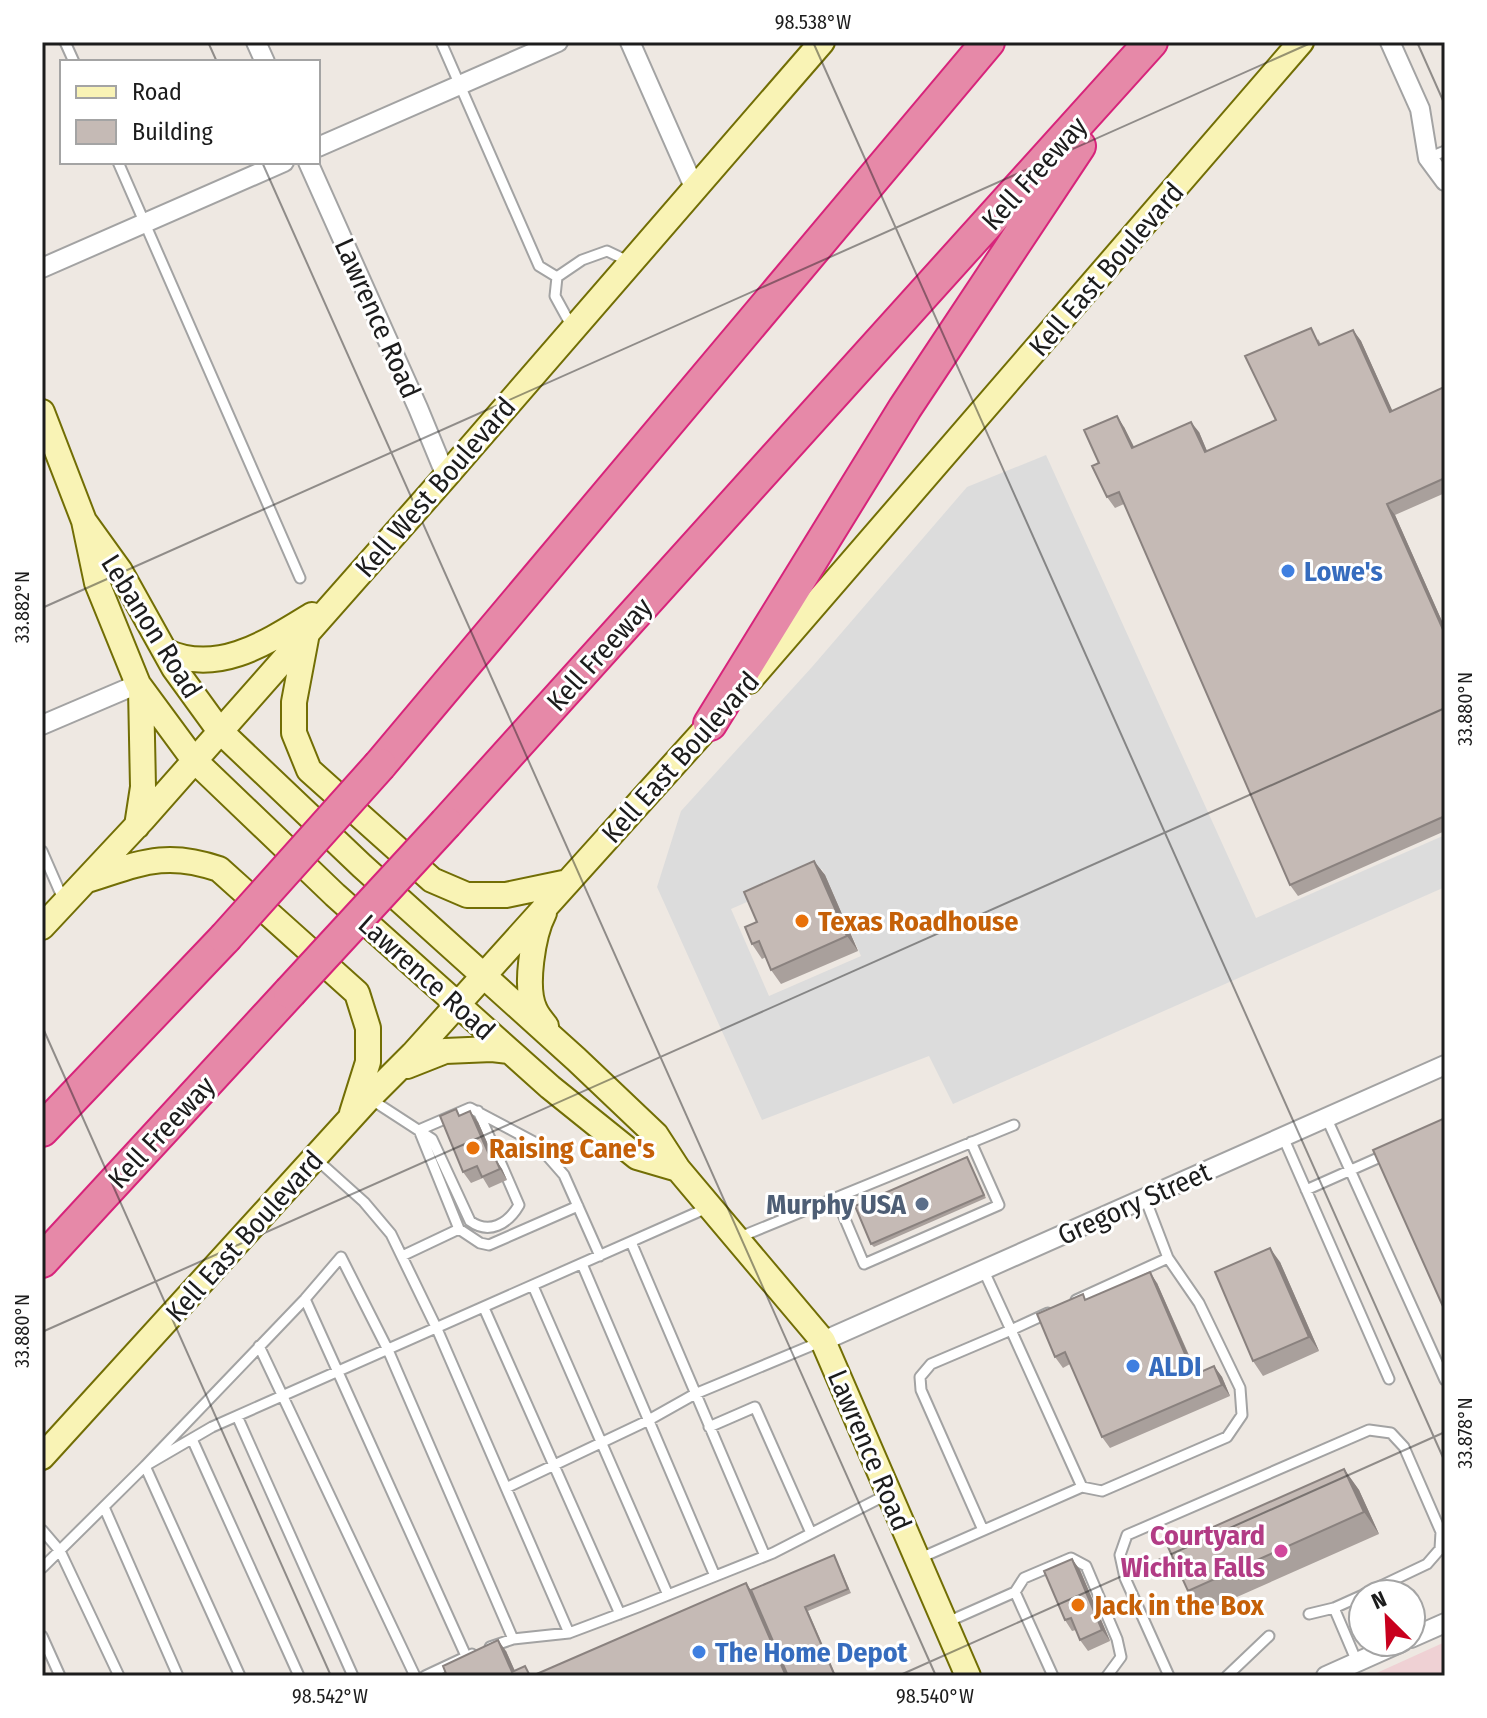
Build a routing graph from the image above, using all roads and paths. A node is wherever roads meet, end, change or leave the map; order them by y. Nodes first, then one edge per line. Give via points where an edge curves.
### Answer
1 (441, 42) edge
2 (558, 42) edge
3 (630, 42) edge
4 (822, 42) edge
5 (988, 42) edge
6 (1301, 42) edge
7 (1390, 42) edge
8 (1144, 50) edge
9 (459, 85) junction
10 (320, 146) edge
11 (1437, 154) edge
12 (119, 164) edge
13 (279, 164) edge
14 (309, 164) edge
15 (1445, 181) edge
16 (694, 187) junction
17 (145, 223) junction
18 (630, 262) junction
19 (42, 268) edge
20 (557, 277) junction
21 (573, 328) junction
22 (42, 412) edge
23 (446, 476) junction
24 (84, 521) junction
25 (300, 578) dead end
26 (334, 601) junction
27 (308, 631) junction
28 (165, 651) junction
29 (140, 686) junction
30 (710, 724) junction
31 (42, 725) edge
32 (219, 730) junction
33 (194, 760) junction
34 (137, 826) junction
35 (42, 851) edge
36 (86, 880) junction
37 (568, 882) junction
38 (65, 903) junction
39 (546, 906) junction
40 (42, 927) edge
41 (484, 976) junction
42 (458, 1005) junction
43 (556, 1041) junction
44 (509, 1051) junction
45 (398, 1070) junction
46 (1443, 1071) edge
47 (369, 1098) junction
48 (478, 1111) junction
49 (1326, 1117) junction
50 (350, 1119) junction
51 (1014, 1125) dead end
52 (42, 1130) edge
53 (419, 1130) junction
54 (1283, 1137) junction
55 (971, 1142) junction
56 (1391, 1153) edge
57 (315, 1158) junction
58 (678, 1169) junction
59 (1351, 1171) junction
60 (1306, 1190) junction
61 (836, 1198) junction
62 (1145, 1198) junction
63 (578, 1206) junction
64 (710, 1207) junction
65 (965, 1207) edge
66 (970, 1218) junction
67 (931, 1222) edge
68 (459, 1229) junction
69 (936, 1233) junction
70 (737, 1238) junction
71 (893, 1239) edge
72 (631, 1242) junction
73 (898, 1249) junction
74 (402, 1256) junction
75 (600, 1256) junction
76 (1168, 1258) junction
77 (42, 1261) edge
78 (582, 1264) junction
79 (983, 1269) junction
80 (533, 1286) junction
81 (305, 1299) junction
82 (1068, 1304) edge
83 (484, 1308) junction
84 (1054, 1310) edge
85 (437, 1329) junction
86 (1011, 1330) junction
87 (823, 1341) junction
88 (259, 1346) junction
89 (388, 1350) junction
90 (337, 1373) junction
91 (1389, 1379) dead end
92 (1445, 1380) edge
93 (695, 1394) junction
94 (283, 1397) junction
95 (237, 1416) junction
96 (647, 1421) junction
97 (709, 1427) junction
98 (192, 1439) junction
99 (602, 1443) junction
100 (42, 1457) edge
101 (556, 1465) junction
102 (145, 1466) junction
103 (1082, 1487) junction
104 (506, 1488) junction
105 (889, 1494) junction
106 (104, 1507) junction
107 (42, 1530) edge
108 (983, 1530) junction
109 (811, 1533) junction
110 (60, 1551) junction
111 (765, 1556) junction
112 (918, 1559) junction
113 (42, 1568) edge
114 (715, 1576) junction
115 (1398, 1578) edge
116 (1015, 1592) junction
117 (668, 1595) junction
118 (1347, 1602) edge
119 (1334, 1608) junction
120 (620, 1614) junction
121 (1309, 1614) dead end
122 (945, 1623) junction
123 (569, 1633) junction
124 (42, 1636) edge
125 (1269, 1636) dead end
126 (513, 1639) junction
127 (466, 1656) junction
128 (1366, 1658) edge
129 (1357, 1662) junction
130 (60, 1676) edge
131 (119, 1676) edge
132 (178, 1676) edge
133 (240, 1676) edge
134 (299, 1676) edge
135 (353, 1676) edge
136 (415, 1676) edge
137 (425, 1676) edge
138 (968, 1676) edge
139 (1053, 1676) edge
140 (1107, 1676) edge
141 (1169, 1676) edge
142 (1227, 1676) edge
143 (1326, 1676) edge

1 - 9 lane
2 - 9 street
3 - 16 street
4 - 16 main road, Kell West Boulevard
5 - 52 highway, bridge via 380,765
6 - 30 main road, Kell East Boulevard
7 - 11 street
8 - 30 highway via 905,408
8 - 77 highway, Kell Freeway, bridge via 446,823
9 - 10 street
9 - 20 lane via 539,266
11 - 15 street
12 - 17 lane
13 - 17 street
14 - 23 street, Lawrence Road
16 - 18 main road, Kell West Boulevard
17 - 19 street
17 - 25 lane
18 - 20 lane via 607,251
18 - 21 main road, Kell West Boulevard
20 - 21 lane via 555,296
21 - 23 main road, Kell West Boulevard
22 - 24 main road, Lebanon Road
23 - 26 main road, Kell West Boulevard
24 - 28 main road, Lebanon Road via 120,571
24 - 29 main road, Lebanon Road via 97,583
26 - 27 main road, Kell West Boulevard
26 - 28 main road via 242,654 199,661
27 - 32 main road, Kell West Boulevard
27 - 37 main road via 294,702 294,733 309,770 432,880 467,895 506,895
28 - 32 main road, Lebanon Road
29 - 31 street
29 - 33 main road, Lebanon Road
29 - 34 main road via 143,787
30 - 37 main road, Kell East Boulevard
32 - 33 main road, Kell West Boulevard
32 - 41 main road, Lawrence Road
33 - 34 main road, Kell West Boulevard
33 - 42 main road, Lawrence Road
34 - 36 main road, Kell West Boulevard
35 - 38 lane
36 - 38 main road, Kell West Boulevard
36 - 50 main road via 152,860 191,859 219,869 345,982 357,993 368,1028 368,1062
37 - 39 main road, Kell East Boulevard
38 - 40 main road, Kell West Boulevard
39 - 41 main road, Kell East Boulevard
39 - 43 main road via 531,981 533,1007
41 - 42 main road, Kell East Boulevard
41 - 43 main road, Lawrence Road
42 - 44 main road, Lawrence Road
42 - 45 main road, Kell East Boulevard
43 - 58 main road, Lawrence Road via 656,1135
44 - 45 main road via 445,1051
44 - 58 main road, Lawrence Road via 637,1157
45 - 47 main road, Kell East Boulevard
46 - 49 street, Gregory Street
47 - 50 main road, Kell East Boulevard
47 - 53 lane
48 - 53 lane via 470,1108
48 - 53 lane via 519,1205 512,1218 494,1228 470,1221 432,1139
48 - 63 lane via 536,1143 564,1175
49 - 54 street, Gregory Street
49 - 59 lane
50 - 57 main road, Kell East Boulevard
51 - 55 lane
53 - 68 lane
54 - 60 lane
54 - 62 street, Gregory Street
55 - 61 lane via 872,1188
55 - 66 lane via 999,1205
56 - 59 lane
57 - 74 lane via 364,1202
57 - 100 main road, Kell East Boulevard
58 - 64 main road, Lawrence Road
59 - 60 lane
59 - 92 lane
60 - 91 lane
61 - 70 lane
61 - 73 lane via 864,1264
62 - 76 lane
62 - 79 street, Gregory Street
63 - 68 lane via 489,1245
63 - 75 lane
64 - 70 main road, Lawrence Road
64 - 72 lane
65 - 66 lane
66 - 69 lane
67 - 69 lane
68 - 74 lane
69 - 73 lane
70 - 87 main road, Lawrence Road
71 - 73 lane
72 - 75 lane
72 - 93 lane
74 - 85 lane
75 - 78 lane
76 - 82 lane
76 - 103 lane via 1199,1303 1240,1388 1242,1415 1227,1437 1102,1491
78 - 80 lane
78 - 96 lane
79 - 86 lane
79 - 87 street, Gregory Street
80 - 83 lane
80 - 99 lane
81 - 88 lane
81 - 89 lane via 341,1257
81 - 90 lane
83 - 85 lane
83 - 101 lane
84 - 86 lane
85 - 89 lane
85 - 104 lane
86 - 103 lane
86 - 108 lane via 931,1364 920,1377 921,1390
87 - 93 lane
87 - 105 main road, Lawrence Road
88 - 94 lane
88 - 102 lane
89 - 90 lane
89 - 126 lane
90 - 94 lane
90 - 127 lane
93 - 96 lane
93 - 97 lane
94 - 95 lane
94 - 136 lane
95 - 98 lane
95 - 135 lane
96 - 99 lane
96 - 114 lane
97 - 109 lane via 755,1407
97 - 111 lane
98 - 102 lane
98 - 134 lane
99 - 101 lane
99 - 117 lane
101 - 104 lane
101 - 120 lane
102 - 106 lane
102 - 133 lane
103 - 108 lane
104 - 123 lane
105 - 109 lane
105 - 112 main road, Lawrence Road
106 - 110 lane
106 - 132 lane
107 - 110 lane
108 - 112 lane
109 - 111 lane
110 - 113 lane
110 - 131 lane
111 - 114 lane
112 - 122 main road, Lawrence Road
114 - 117 lane
115 - 141 lane via 1427,1564 1440,1549 1441,1532 1404,1447 1391,1433 1369,1430 1127,1535 1120,1555 1125,1578
116 - 122 lane
116 - 139 lane
116 - 140 lane via 1024,1578 1071,1558 1086,1566 1121,1657
117 - 120 lane
118 - 119 lane
119 - 121 lane
119 - 129 lane
120 - 123 lane
122 - 138 main road, Lawrence Road
123 - 126 lane
124 - 130 lane
125 - 142 lane
126 - 127 lane
127 - 137 lane
128 - 129 street
129 - 143 street

